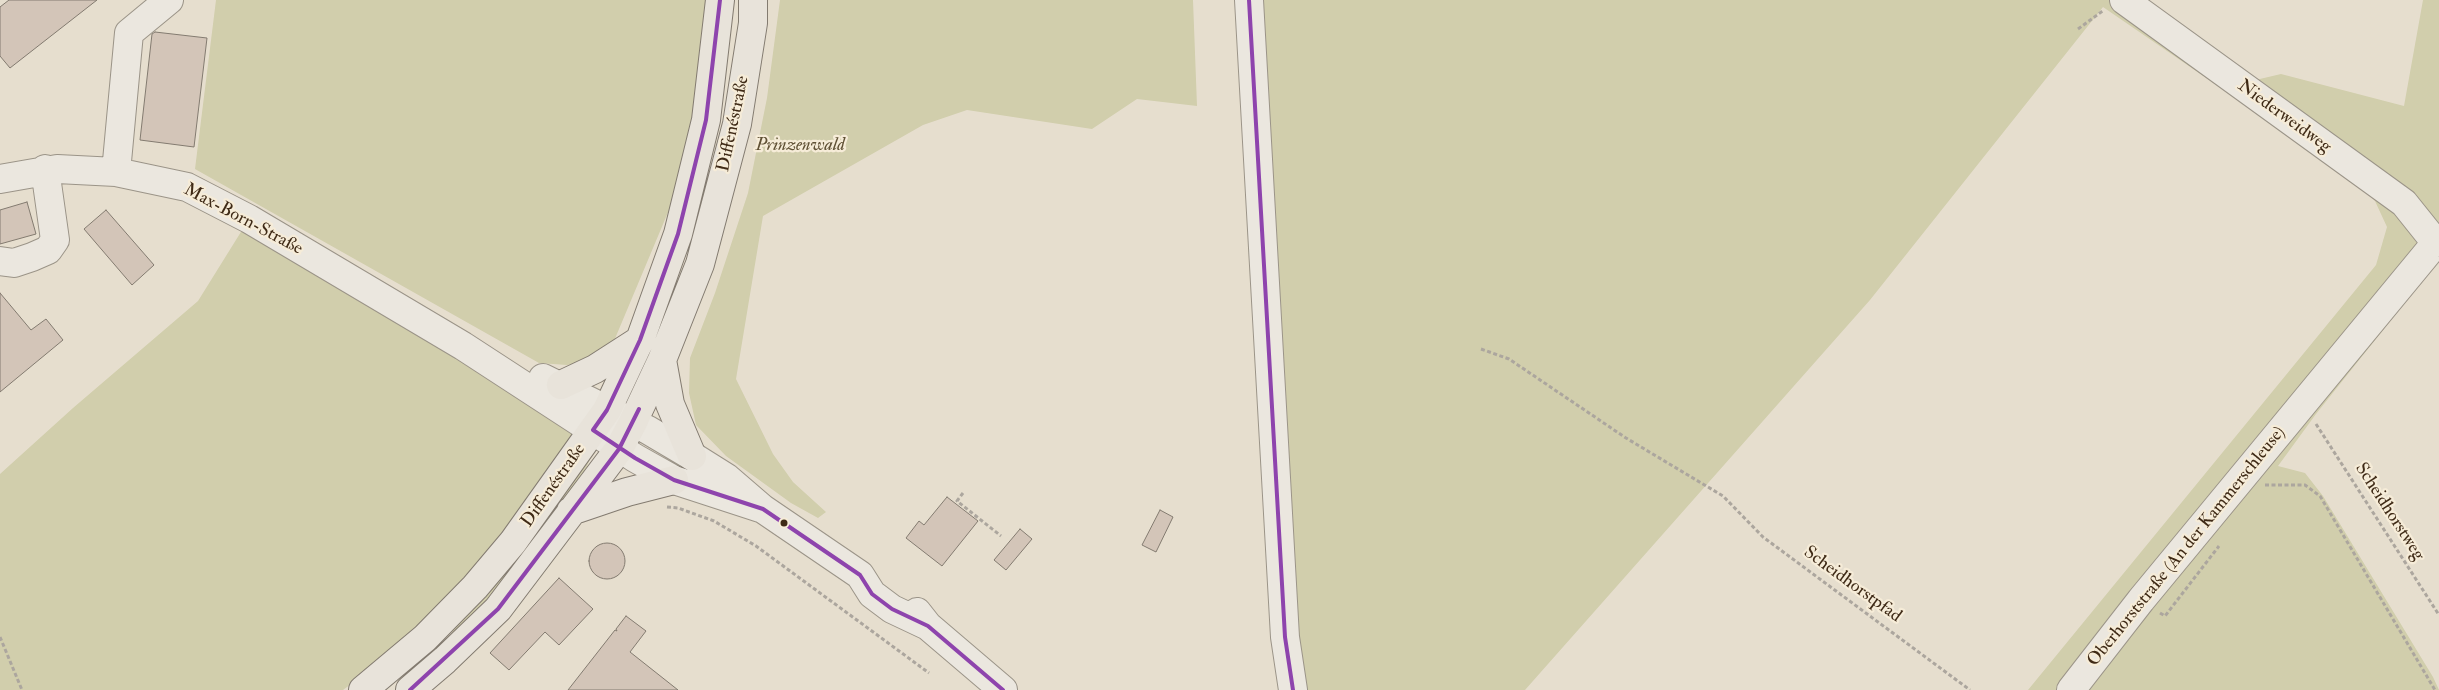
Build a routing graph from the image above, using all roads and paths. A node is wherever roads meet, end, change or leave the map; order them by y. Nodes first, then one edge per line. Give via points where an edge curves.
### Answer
1 (169, 0) edge
2 (720, 0) edge
3 (753, 0) edge
4 (1249, 0) edge
5 (2116, 3) edge
6 (2078, 29) dead end
7 (46, 169) junction
8 (116, 172) junction
9 (0, 179) edge
10 (2438, 241) edge
11 (0, 260) edge
12 (640, 340) junction
13 (463, 346) junction
14 (1481, 349) dead end
15 (662, 360) junction
16 (561, 385) junction
17 (2304, 404) junction
18 (600, 420) junction
19 (633, 422) junction
20 (619, 449) junction
21 (692, 456) junction
22 (674, 480) junction
23 (2259, 493) dead end
24 (963, 494) dead end
25 (662, 506) dead end
26 (764, 509) junction
27 (571, 511) junction
28 (1002, 536) dead end
29 (2224, 539) dead end
30 (2141, 600) junction
31 (2439, 614) edge
32 (0, 637) edge
33 (929, 673) dead end
34 (22, 690) edge
35 (363, 690) edge
36 (410, 690) edge
37 (1003, 690) edge
38 (1293, 690) edge
39 (1970, 690) edge
40 (2071, 690) edge
41 (2435, 690) edge

1 - 8 street via 129,34
2 - 12 main road, Diffenéstraße via 706,120 678,234
3 - 15 main road, Diffenéstraße via 753,23 737,124 700,264
4 - 38 street via 1284,627
5 - 6 path
5 - 10 street, Niederweidweg via 2404,203
7 - 8 street, Max-Born-Straße
7 - 9 street, Max-Born-Straße
7 - 11 street via 55,240 48,250 32,257 14,263
8 - 13 street, Max-Born-Straße via 187,187 205,196
10 - 17 street, Oberhorststraße (An der Kammerschleuse)
12 - 16 main road via 595,369
12 - 18 main road, Diffenéstraße
13 - 16 street, Max-Born-Straße
13 - 18 street, Max-Born-Straße via 553,406
14 - 39 path, Scheidhorstpfad via 1509,359 1626,438 1723,496 1763,537
15 - 19 main road, Diffenéstraße
15 - 21 main road via 670,404
16 - 18 street, Max-Born-Straße
17 - 30 street, Oberhorststraße (An der Kammerschleuse)
17 - 31 path, Scheidhorstweg
18 - 19 street, Max-Born-Straße
18 - 20 street
18 - 35 main road, Diffenéstraße via 514,542 475,587 425,638
19 - 20 main road, Diffenéstraße
19 - 21 street, Max-Born-Straße
20 - 22 street
20 - 27 main road, Diffenéstraße
21 - 26 street, Max-Born-Straße
22 - 26 street
22 - 27 main road
23 - 41 path via 2265,485 2305,485 2320,496
24 - 28 path via 957,501
25 - 33 path via 678,508 714,522 756,546
26 - 37 street via 860,575 872,594 892,609 928,626
27 - 36 main road, Diffenéstraße via 498,609
29 - 30 path via 2165,616
30 - 40 street, Oberhorststraße (An der Kammerschleuse)
32 - 34 path

